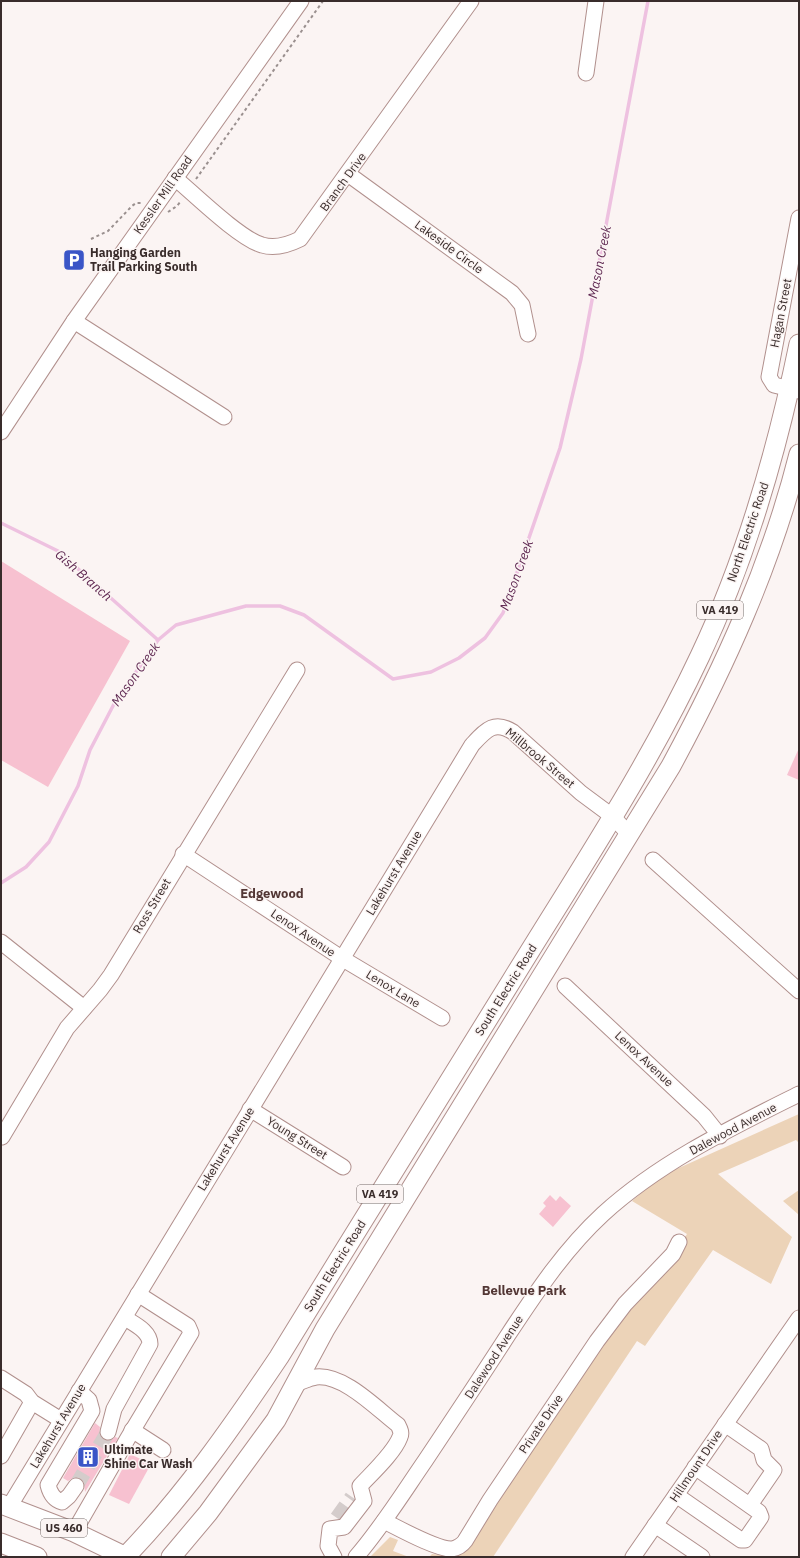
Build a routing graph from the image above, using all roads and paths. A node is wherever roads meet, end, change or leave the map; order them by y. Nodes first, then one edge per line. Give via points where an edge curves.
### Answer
1 (301, 1) edge
2 (323, 1) edge
3 (471, 1) edge
4 (596, 1) edge
5 (586, 73) dead end
6 (348, 174) junction
7 (175, 178) junction
8 (189, 190) junction
9 (145, 204) dead end
10 (164, 213) dead end
11 (799, 222) edge
12 (91, 239) dead end
13 (74, 321) junction
14 (528, 334) dead end
15 (799, 344) edge
16 (794, 390) edge
17 (224, 417) dead end
18 (1, 432) edge
19 (799, 454) edge
20 (297, 670) dead end
21 (443, 792) joint
22 (612, 816) junction
23 (629, 834) junction
24 (183, 854) junction
25 (653, 860) dead end
26 (1, 942) edge
27 (343, 959) junction
28 (565, 986) dead end
29 (799, 991) edge
30 (84, 1008) junction
31 (442, 1018) dead end
32 (799, 1094) edge
33 (250, 1110) junction
34 (720, 1136) junction
35 (2, 1137) dead end
36 (343, 1167) dead end
37 (679, 1242) dead end
38 (138, 1294) junction
39 (124, 1318) junction
40 (799, 1318) edge
41 (1, 1378) edge
42 (295, 1384) junction
43 (1, 1388) edge
44 (79, 1391) junction
45 (30, 1404) junction
46 (61, 1420) junction
47 (725, 1424) junction
48 (132, 1430) junction
49 (108, 1432) tunnel mouth
50 (163, 1450) dead end
51 (1, 1456) edge
52 (695, 1467) junction
53 (76, 1486) tunnel mouth
54 (676, 1495) junction
55 (5, 1505) edge
56 (750, 1505) junction
57 (384, 1521) junction
58 (656, 1525) junction
59 (74, 1532) junction
60 (1, 1543) edge
61 (29, 1555) edge
62 (126, 1557) edge
63 (171, 1557) edge
64 (334, 1557) edge
65 (356, 1557) edge
66 (634, 1557) edge
67 (702, 1557) edge

1 - 7 street, Kessler Mill Road
2 - 8 path
3 - 6 street, Branch Drive
4 - 5 street
6 - 8 street, Branch Drive via 300,239 283,246 262,245 249,240
6 - 14 street, Lakeside Circle via 512,293 522,305
7 - 8 street, Branch Drive
7 - 13 street, Kessler Mill Road
8 - 10 path via 177,206
9 - 12 path via 136,203 108,231
11 - 16 street, Hagan Street via 769,377 774,385
13 - 17 street
13 - 18 street, Kessler Mill Road
15 - 16 main road, North Electric Road / VA 419
16 - 22 main road, North Electric Road / VA 419 via 757,510 710,635 660,734
19 - 23 main road, North Electric Road / VA 419 via 765,564 722,667 671,766
20 - 24 street, Ross Street
21 - 22 street, Millbrook Street via 472,745 483,733 497,726 505,727 581,793
21 - 27 street, Lakehurst Avenue
22 - 23 street, Millbrook Street
22 - 62 main road, South Electric Road / VA 419 via 275,1363 202,1467
23 - 42 main road, South Electric Road / VA 419 via 329,1322
24 - 27 street, Lenox Avenue
24 - 30 street, Ross Street via 111,975
25 - 29 street
26 - 30 street
27 - 31 street, Lenox Lane
27 - 33 street, Lakehurst Avenue
28 - 34 street, Lenox Avenue via 704,1116
30 - 35 street, Ross Street via 67,1028
32 - 34 street, Dalewood Avenue
33 - 36 street, Young Street
33 - 38 street, Lakehurst Avenue
34 - 57 street, Dalewood Avenue via 664,1166 641,1182 603,1214 566,1254 541,1285
37 - 57 street, Private Drive via 673,1254 625,1304 597,1341 490,1500 466,1541 452,1549 446,1548
38 - 39 street, Lakehurst Avenue
38 - 48 street via 188,1326 192,1333
39 - 44 street, Lakehurst Avenue
39 - 49 street via 147,1334 150,1344 114,1409
40 - 47 street, Hillmount Drive
41 - 45 street via 26,1394
42 - 63 main road, South Electric Road / VA 419 via 276,1420 247,1462
42 - 64 street via 316,1378 333,1378 350,1387 398,1425 401,1431 391,1451 356,1492 364,1501 344,1527 333,1523 328,1546
43 - 45 street
44 - 46 street, Lakehurst Avenue
44 - 53 street via 89,1400 92,1411 48,1485 50,1493 62,1502 70,1496
45 - 46 street
45 - 51 street
46 - 55 street, Lakehurst Avenue
47 - 52 street, Hillmount Drive
47 - 56 street via 761,1449 764,1460 774,1470
48 - 50 street
48 - 59 street
52 - 54 street, Hillmount Drive
52 - 56 street
54 - 56 street via 741,1540 745,1540 761,1516
54 - 58 street, Hillmount Drive
55 - 59 main road, US 460
57 - 65 street, Dalewood Avenue
58 - 66 street, Hillmount Drive
58 - 67 street
59 - 62 main road, US 460
60 - 61 main road

